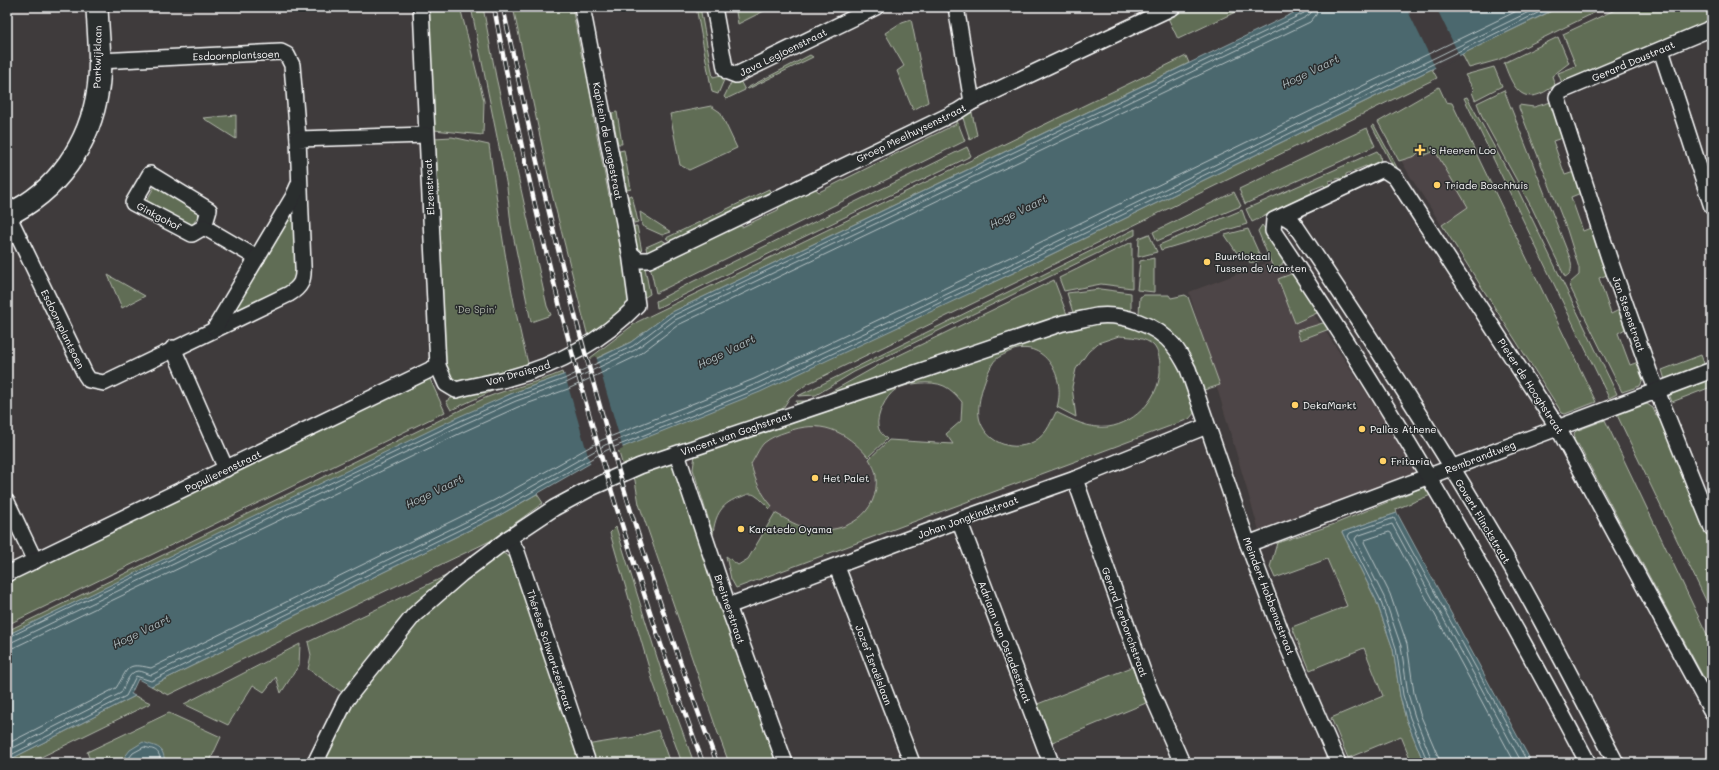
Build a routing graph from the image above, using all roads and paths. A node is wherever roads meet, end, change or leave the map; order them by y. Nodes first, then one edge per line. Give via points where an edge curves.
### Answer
1 (97, 7) edge
2 (421, 7) edge
3 (582, 7) edge
4 (714, 7) edge
5 (876, 7) edge
6 (956, 7) edge
7 (1173, 7) edge
8 (1712, 28) edge
9 (1661, 50) junction
10 (99, 61) junction
11 (1557, 97) joint
12 (972, 102) junction
13 (426, 135) junction
14 (298, 139) junction
15 (299, 183) junction
16 (1712, 207) edge
17 (8, 215) edge
18 (1284, 216) junction
19 (204, 227) junction
20 (630, 253) junction
21 (257, 258) junction
22 (215, 328) junction
23 (1366, 331) junction
24 (1346, 342) junction
25 (173, 348) junction
26 (438, 366) junction
27 (1712, 370) edge
28 (1656, 390) junction
29 (1207, 426) junction
30 (1558, 428) junction
31 (677, 454) junction
32 (1452, 468) junction
33 (226, 470) junction
34 (1428, 476) junction
35 (1075, 479) junction
36 (7, 502) edge
37 (959, 520) junction
38 (1712, 528) edge
39 (508, 538) junction
40 (1248, 544) junction
41 (35, 561) junction
42 (837, 566) junction
43 (7, 574) edge
44 (728, 606) junction
45 (1546, 630) junction
46 (1523, 640) junction
47 (1712, 712) edge
48 (315, 763) edge
49 (588, 763) edge
50 (785, 763) edge
51 (912, 763) edge
52 (1051, 763) edge
53 (1182, 763) edge
54 (1338, 763) edge
55 (1588, 763) edge
56 (1616, 763) edge

1 - 10 street, Parkwijklaan
2 - 13 street, Elzenstraat
3 - 20 street, Kapitein de Langestraat
4 - 5 street, Java Legioenstraat via 725,68 736,75
6 - 12 street
7 - 12 street, Groep Meelhuysenstraat
8 - 9 street, Gerard Doustraat
9 - 11 street, Gerard Doustraat via 1564,90
9 - 16 street
10 - 14 street, Esdoornplantsoen via 282,52 287,55 292,65
10 - 17 street, Parkwijklaan via 94,108 90,123 74,156 58,178 36,198
11 - 28 street, Jan Steenstraat via 1609,258
12 - 20 street, Groep Meelhuysenstraat via 649,260 638,260
13 - 14 street
13 - 26 street, Elzenstraat
14 - 15 street, Esdoornplantsoen
15 - 21 street, Esdoornplantsoen
15 - 22 street, Esdoornplantsoen via 304,266 301,284 289,294
17 - 25 street, Esdoornplantsoen via 89,380 104,383
18 - 23 street, Govert Flinckstraat via 1293,222
18 - 24 street via 1274,220 1273,231
18 - 30 street, Pieter de Hooghstraat via 1383,169 1395,177
19 - 19 street, Ginkgohof via 209,210 150,174 133,202 192,234
19 - 21 street
20 - 26 street, Von Draispad via 637,305 590,344 542,368 456,390 446,384
21 - 22 street, Esdoornplantsoen
22 - 25 street, Esdoornplantsoen
23 - 24 street
23 - 32 street, Govert Flinckstraat
24 - 34 street
25 - 33 street
26 - 33 street, Populierenstraat
27 - 28 street, Rembrandtweg
28 - 30 street, Rembrandtweg
28 - 38 street, Jan Steenstraat
29 - 31 street, Vincent van Goghstraat via 1188,369 1173,344 1154,330 1133,321 1098,316 1063,324 986,349
29 - 35 street, Johan Jongkindstraat
29 - 40 street, Meindert Hobbemastraat
30 - 32 street, Rembrandtweg
30 - 47 street, Pieter de Hooghstraat
31 - 39 street, Vincent van Goghstraat via 640,466 591,488
31 - 44 street, Breitnerstraat
32 - 34 street, Rembrandtweg
32 - 45 street, Govert Flinckstraat
33 - 41 street, Populierenstraat
34 - 40 street, Rembrandtweg
34 - 46 street
35 - 37 street, Johan Jongkindstraat
35 - 53 street, Gerard Terborchstraat via 1147,683
36 - 41 street
37 - 42 street, Johan Jongkindstraat
37 - 52 street, Adriaan van Ostadestraat
39 - 48 street, Vincent van Goghstraat via 414,615 346,700
39 - 49 street, Thérèse Schwartzestraat via 517,552
40 - 54 street, Meindert Hobbemastraat via 1280,629
41 - 43 street, Populierenstraat
42 - 44 street, Johan Jongkindstraat
42 - 51 street, Jozef Israëlslaan
44 - 50 street, Breitnerstraat
45 - 46 street
45 - 56 street, Govert Flinckstraat
46 - 55 street

